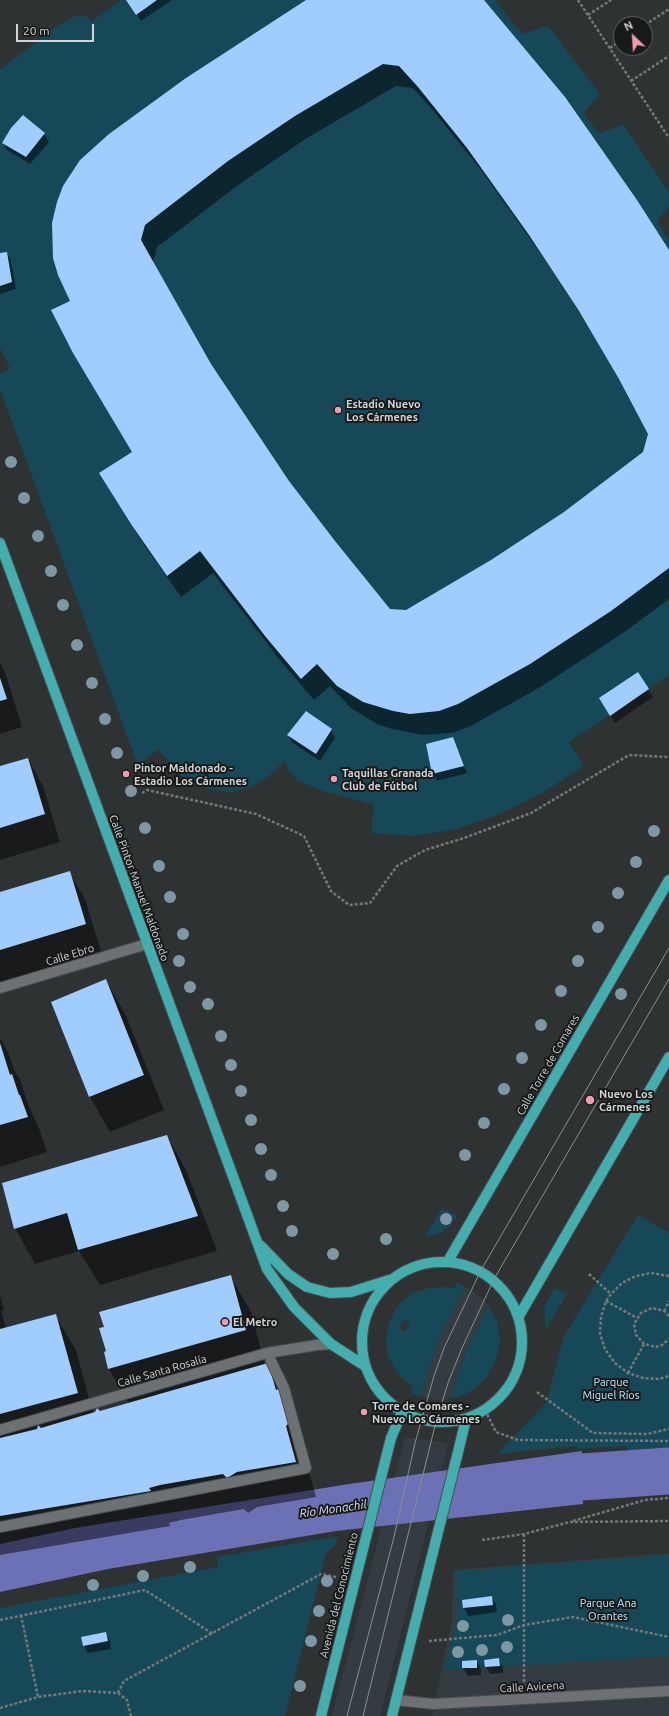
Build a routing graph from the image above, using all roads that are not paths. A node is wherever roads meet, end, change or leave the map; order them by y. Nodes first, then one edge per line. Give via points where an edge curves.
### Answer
1 (0, 543) edge
2 (669, 880) edge
3 (147, 944) junction
4 (0, 988) edge
5 (669, 1057) edge
6 (256, 1241) junction
7 (448, 1261) junction
8 (389, 1280) junction
9 (519, 1316) junction
10 (331, 1344) junction
11 (271, 1361) dead end
12 (365, 1366) junction
13 (402, 1412) junction
14 (466, 1419) junction
15 (0, 1430) edge
16 (0, 1527) edge
17 (669, 1691) edge
18 (396, 1700) junction
19 (321, 1716) edge
20 (392, 1716) edge

1 - 3 main road, Calle Pintor Manuel Maldonado
2 - 7 main road, Calle Torre de Comares
3 - 4 street, Calle Ebro
3 - 6 main road, Calle Pintor Manuel Maldonado
5 - 9 main road
6 - 8 main road, Calle Pintor Manuel Maldonado via 288,1274 308,1287 330,1293 351,1292
6 - 10 main road, Calle Pintor Manuel Maldonado via 267,1269 280,1288
7 - 8 main road via 416,1265
7 - 9 main road via 481,1270 494,1280 509,1296
8 - 12 main road via 370,1306 363,1328 361,1336
9 - 14 main road via 523,1348 514,1379 501,1396 485,1410
10 - 12 main road, Calle Pintor Manuel Maldonado
10 - 15 street, Calle Santa Rosalía via 267,1353
11 - 16 street via 284,1388 306,1468
12 - 13 main road via 379,1393
13 - 14 main road via 422,1420 436,1422
13 - 19 main road, Avenida del Conocimiento via 391,1438
14 - 18 main road
17 - 18 street, Calle Avicena via 433,1704
18 - 20 main road

